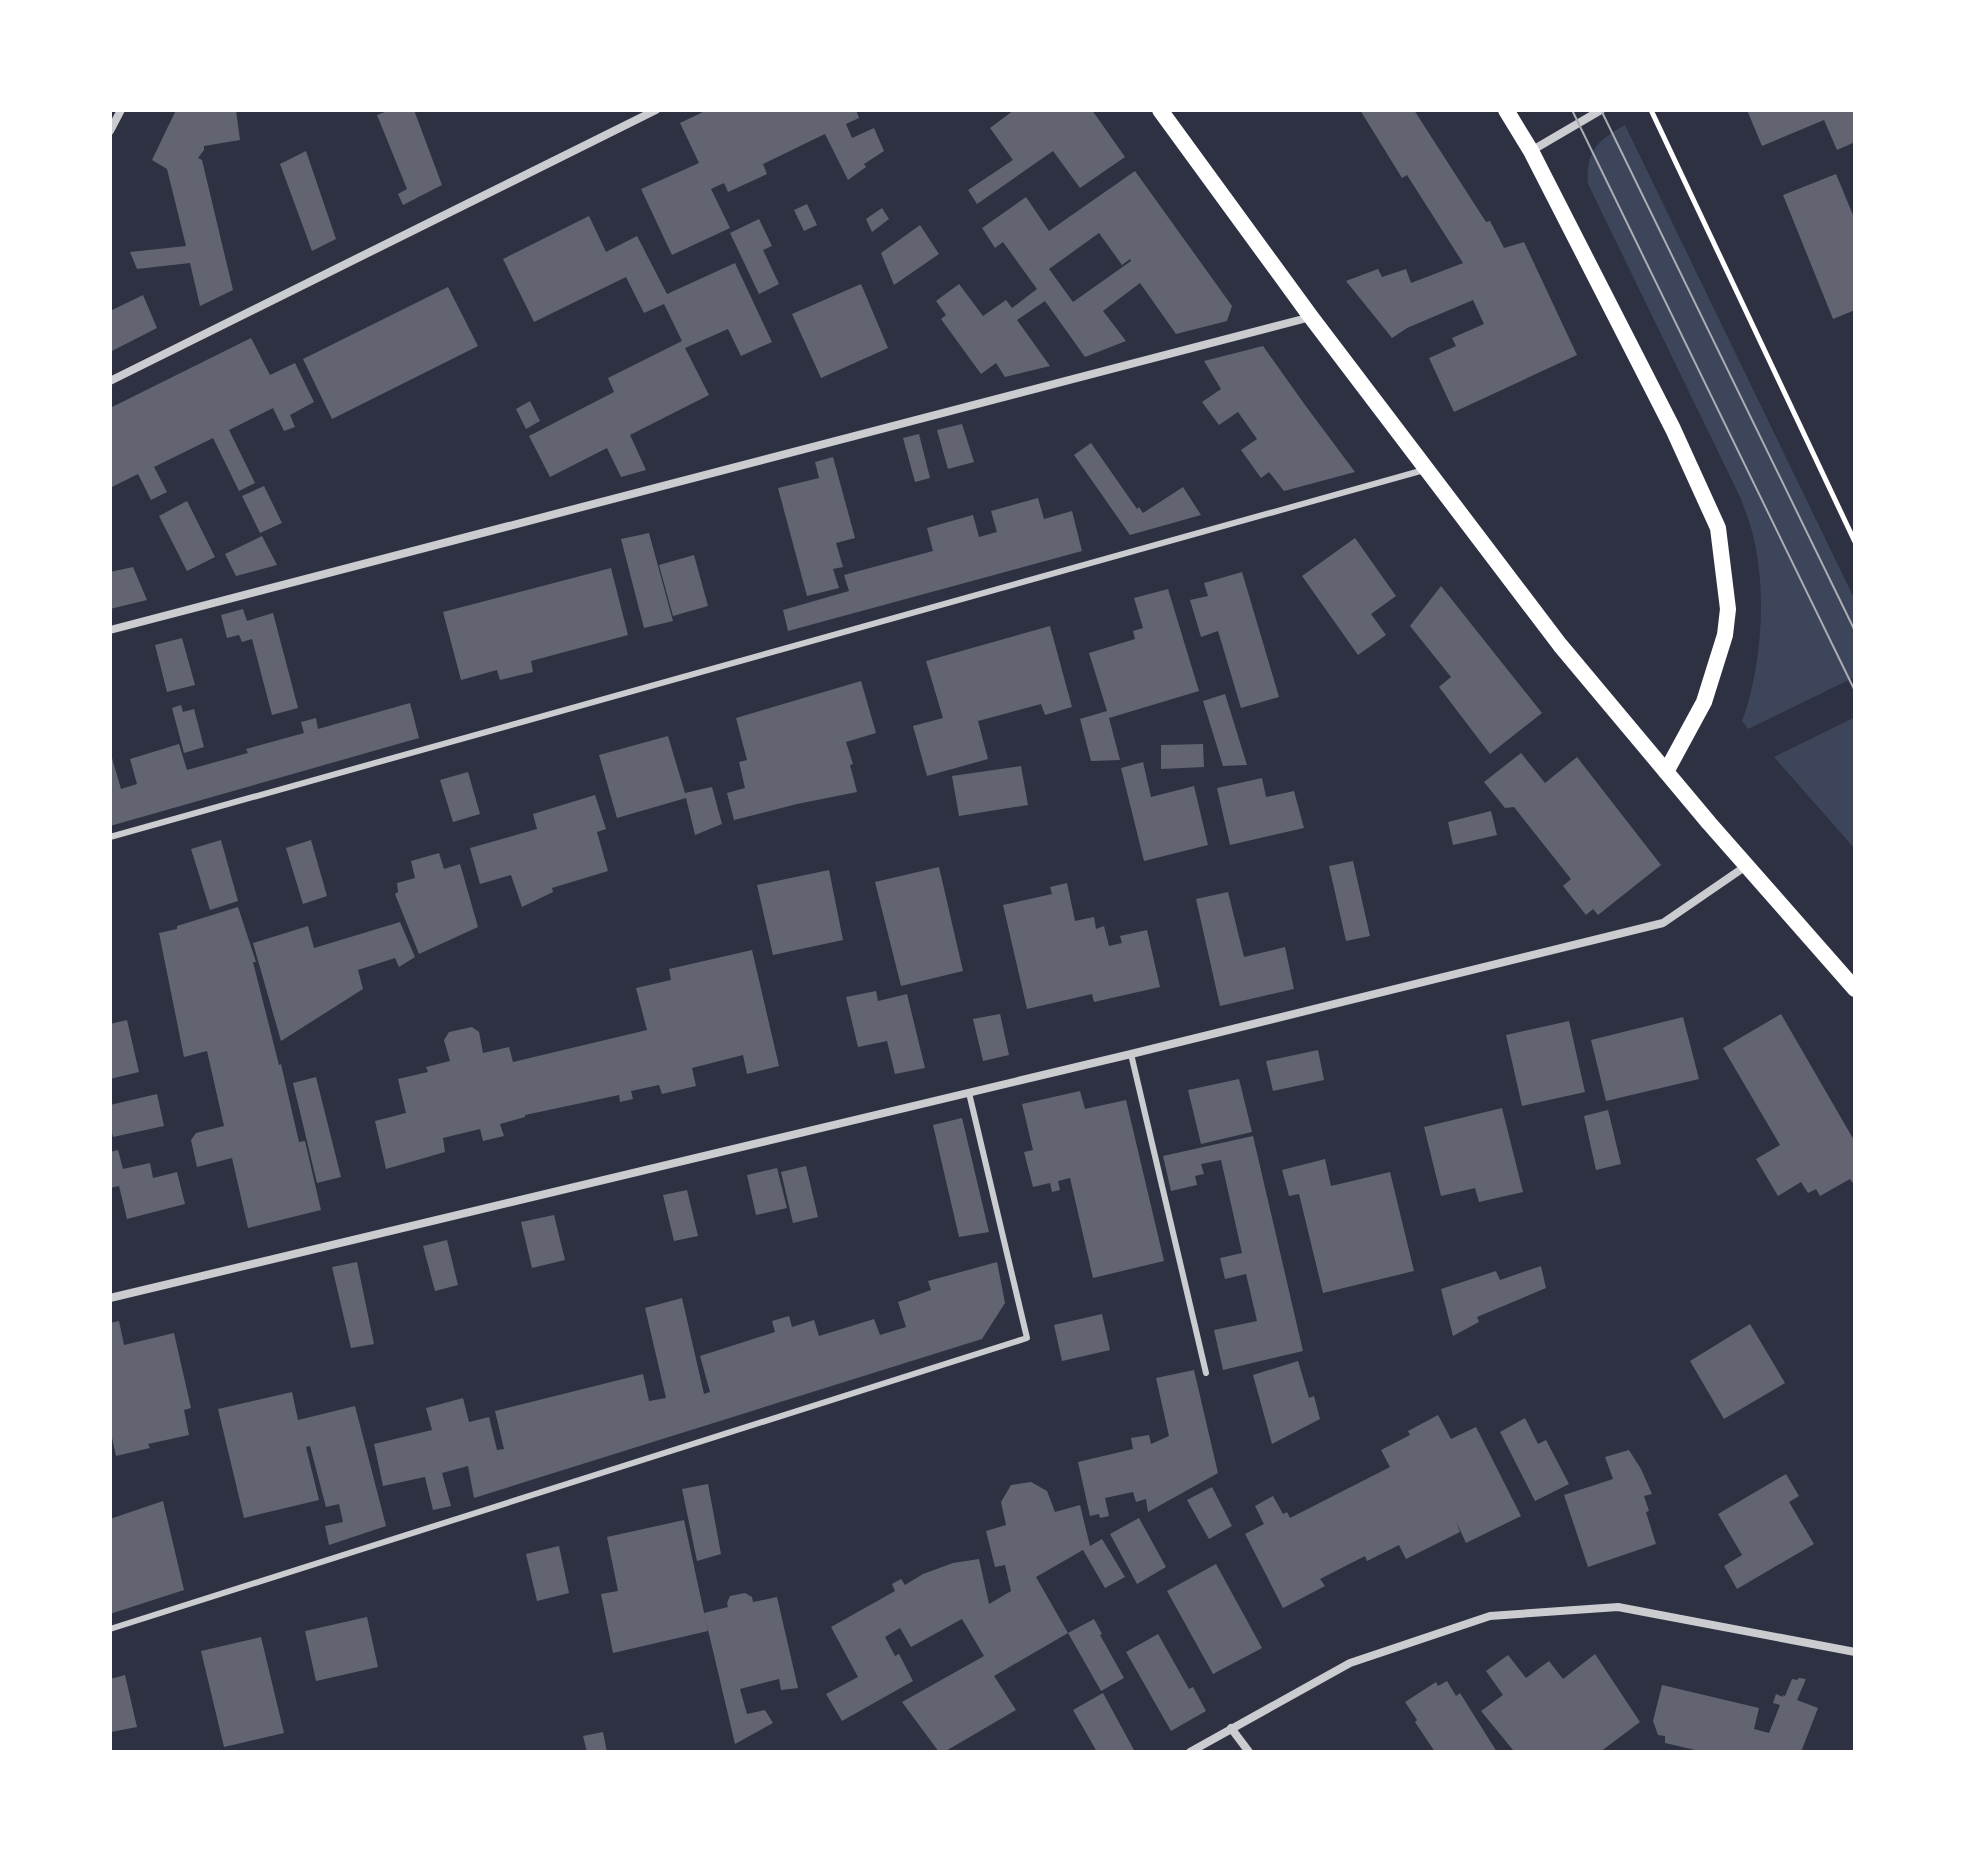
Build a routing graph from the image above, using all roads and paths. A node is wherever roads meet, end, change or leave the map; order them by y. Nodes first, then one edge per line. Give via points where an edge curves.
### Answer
1 (121, 110) edge
2 (656, 110) edge
3 (1160, 110) edge
4 (1506, 110) edge
5 (1601, 110) edge
6 (1651, 110) edge
7 (110, 131) edge
8 (1531, 151) junction
9 (1311, 317) junction
10 (110, 381) edge
11 (1425, 469) junction
12 (1855, 542) edge
13 (110, 630) edge
14 (1666, 772) junction
15 (110, 837) edge
16 (1746, 866) junction
17 (1855, 989) edge
18 (1131, 1054) junction
19 (969, 1093) junction
20 (110, 1298) edge
21 (1206, 1373) dead end
22 (110, 1629) edge
23 (1855, 1652) edge
24 (1231, 1728) junction
25 (1190, 1752) edge
26 (1249, 1752) edge

1 - 7 street
2 - 10 street
3 - 9 main road
4 - 8 main road
5 - 8 street
6 - 12 path
8 - 14 main road via 1718,528 1728,609 1725,635 1704,702
9 - 11 main road
9 - 13 street
11 - 14 main road
11 - 15 lane
14 - 16 main road
16 - 17 main road
16 - 18 street via 1663,923
18 - 19 street
18 - 21 lane
19 - 20 street
19 - 22 lane via 1027,1338
23 - 24 street via 1618,1607 1490,1616 1350,1663
24 - 25 street
24 - 26 street

